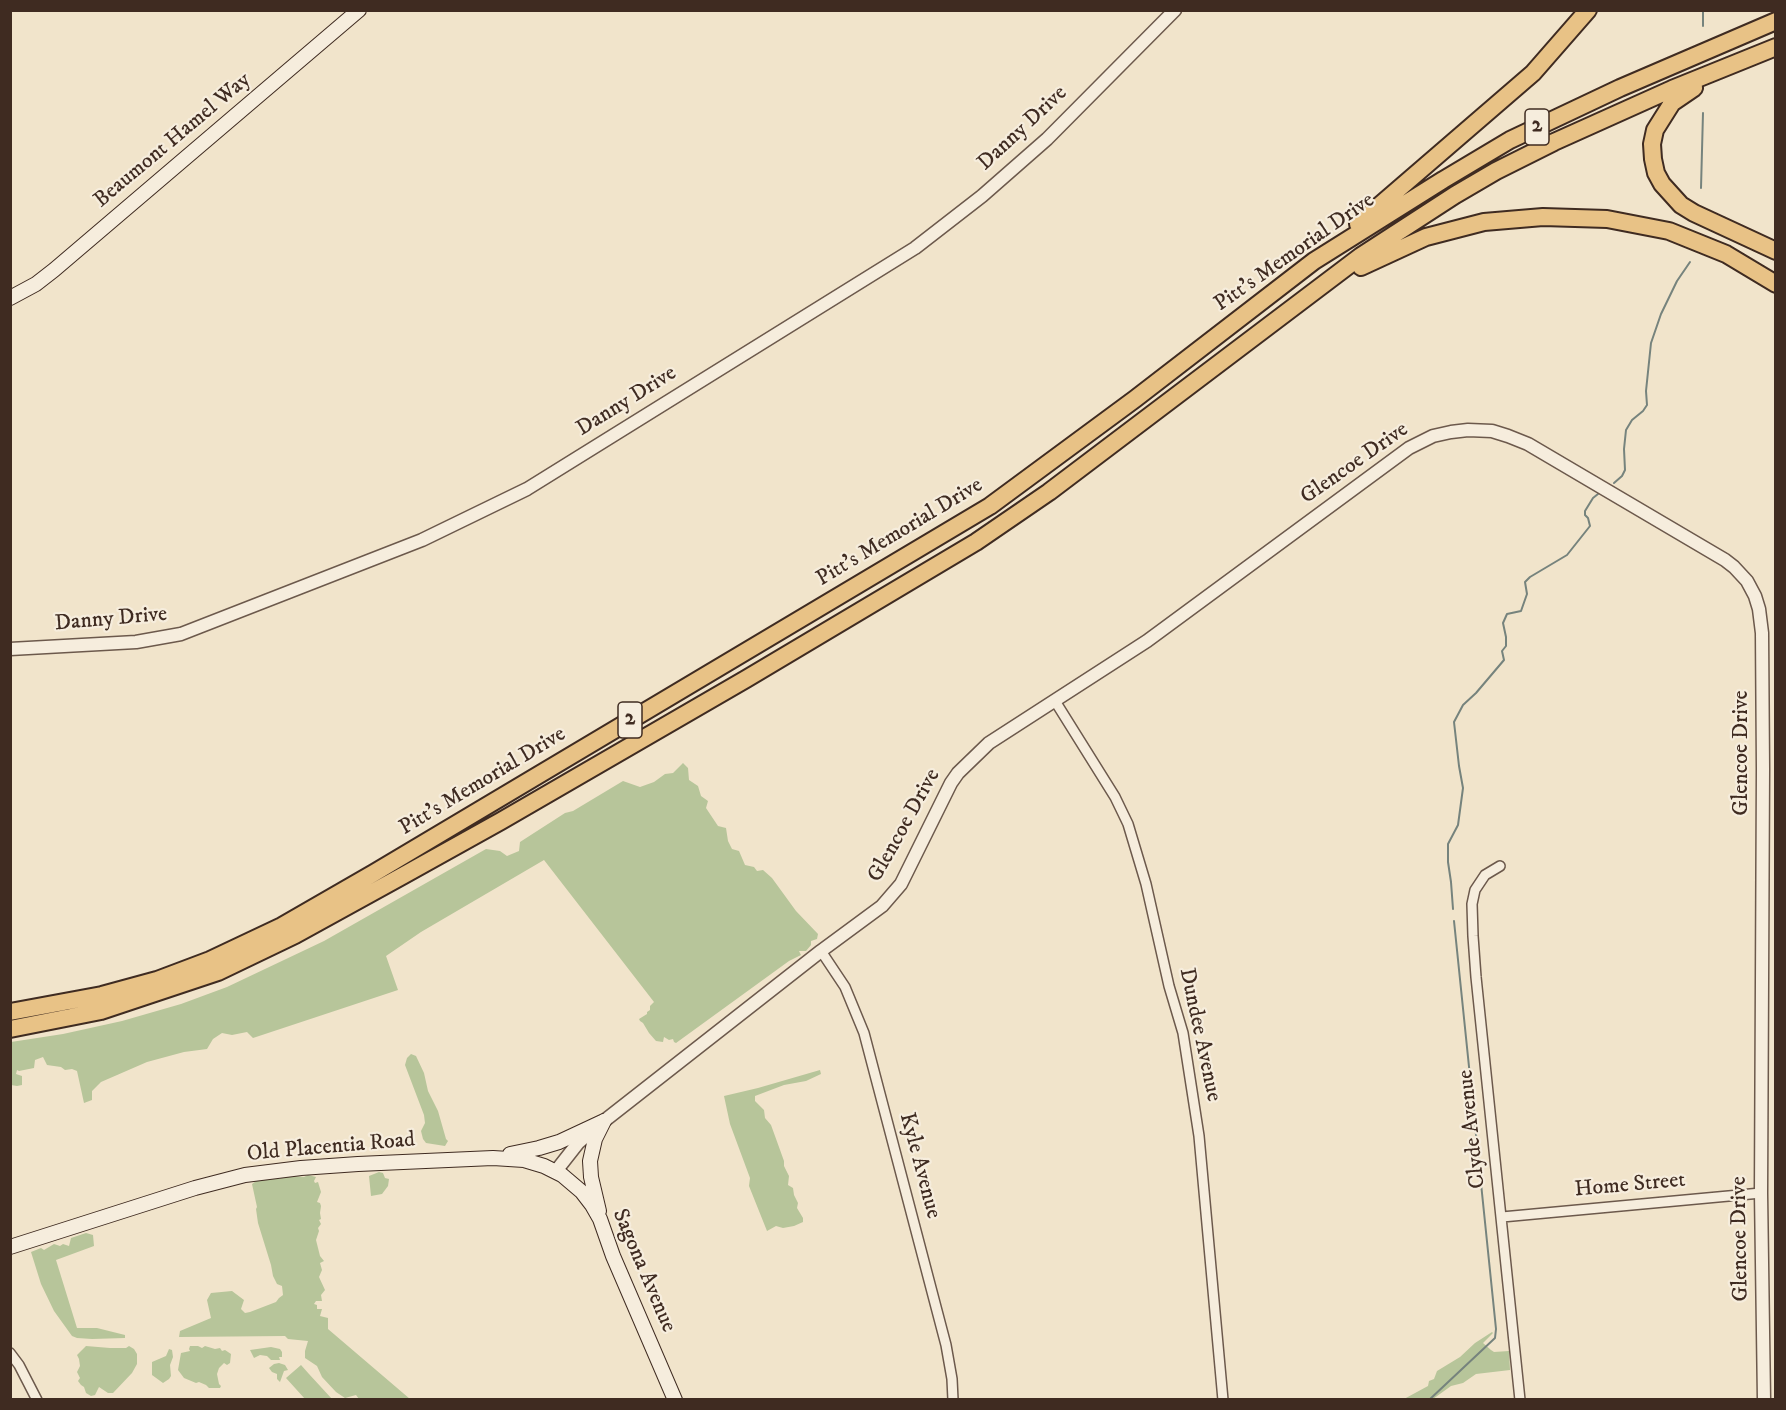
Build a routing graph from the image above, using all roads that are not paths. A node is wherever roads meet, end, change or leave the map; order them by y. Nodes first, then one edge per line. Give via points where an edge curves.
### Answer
1 (359, 10) edge
2 (1175, 10) edge
3 (1588, 10) edge
4 (1776, 21) edge
5 (1776, 47) edge
6 (1716, 72) junction
7 (1776, 251) edge
8 (1314, 261) junction
9 (1776, 284) edge
10 (10, 298) edge
11 (1300, 302) junction
12 (10, 649) edge
13 (1055, 701) junction
14 (1500, 866) dead end
15 (821, 951) junction
16 (10, 1012) edge
17 (10, 1029) edge
18 (604, 1121) junction
19 (493, 1158) junction
20 (556, 1171) junction
21 (1761, 1193) junction
22 (1502, 1217) junction
23 (600, 1219) junction
24 (10, 1247) edge
25 (10, 1353) edge
26 (37, 1400) edge
27 (675, 1400) edge
28 (953, 1400) edge
29 (1223, 1400) edge
30 (1520, 1400) edge
31 (1764, 1400) edge

1 - 10 main road, Beaumont Hamel Way via 54,270
2 - 12 street, Danny Drive via 1047,139 915,248 527,489 422,540 181,634 136,642
3 - 8 highway via 1533,73
4 - 8 highway, Pitt's Memorial Drive / 2 via 1620,87 1510,140
5 - 6 highway, Pitt's Memorial Drive / 2
6 - 7 highway via 1672,103 1662,117 1652,144 1656,172 1681,205
6 - 11 highway, Pitt's Memorial Drive / 2 via 1496,171 1414,220
8 - 16 highway, Pitt's Memorial Drive / 2 via 990,506 282,926 156,980 102,995
9 - 11 highway via 1726,254 1669,231 1607,219 1543,217 1484,222 1426,237 1370,262
11 - 17 highway, Pitt's Memorial Drive / 2 via 1049,492 976,542 501,821 295,935 218,972 101,1011
13 - 15 street, Glencoe Drive via 989,743 958,773 893,895
13 - 21 street, Glencoe Drive via 1156,635 1409,448 1451,432 1492,431 1522,441 1725,560 1749,585 1759,609 1762,633
13 - 29 street, Dundee Avenue via 1128,824 1183,1033 1199,1136
14 - 22 street, Clyde Avenue via 1478,884 1472,909
15 - 18 street, Glencoe Drive
15 - 28 street, Kyle Avenue via 845,987 864,1033 946,1345
18 - 19 main road via 559,1142
18 - 20 street, Glencoe Drive via 578,1143
18 - 23 main road via 590,1161
19 - 20 main road, Old Placentia Road via 524,1160
19 - 24 main road, Old Placentia Road via 312,1167 245,1175
20 - 23 main road, Sagona Avenue via 582,1192
21 - 22 street, Home Street
21 - 31 street, Glencoe Drive
22 - 30 street, Clyde Avenue
23 - 27 main road, Sagona Avenue
25 - 26 street

